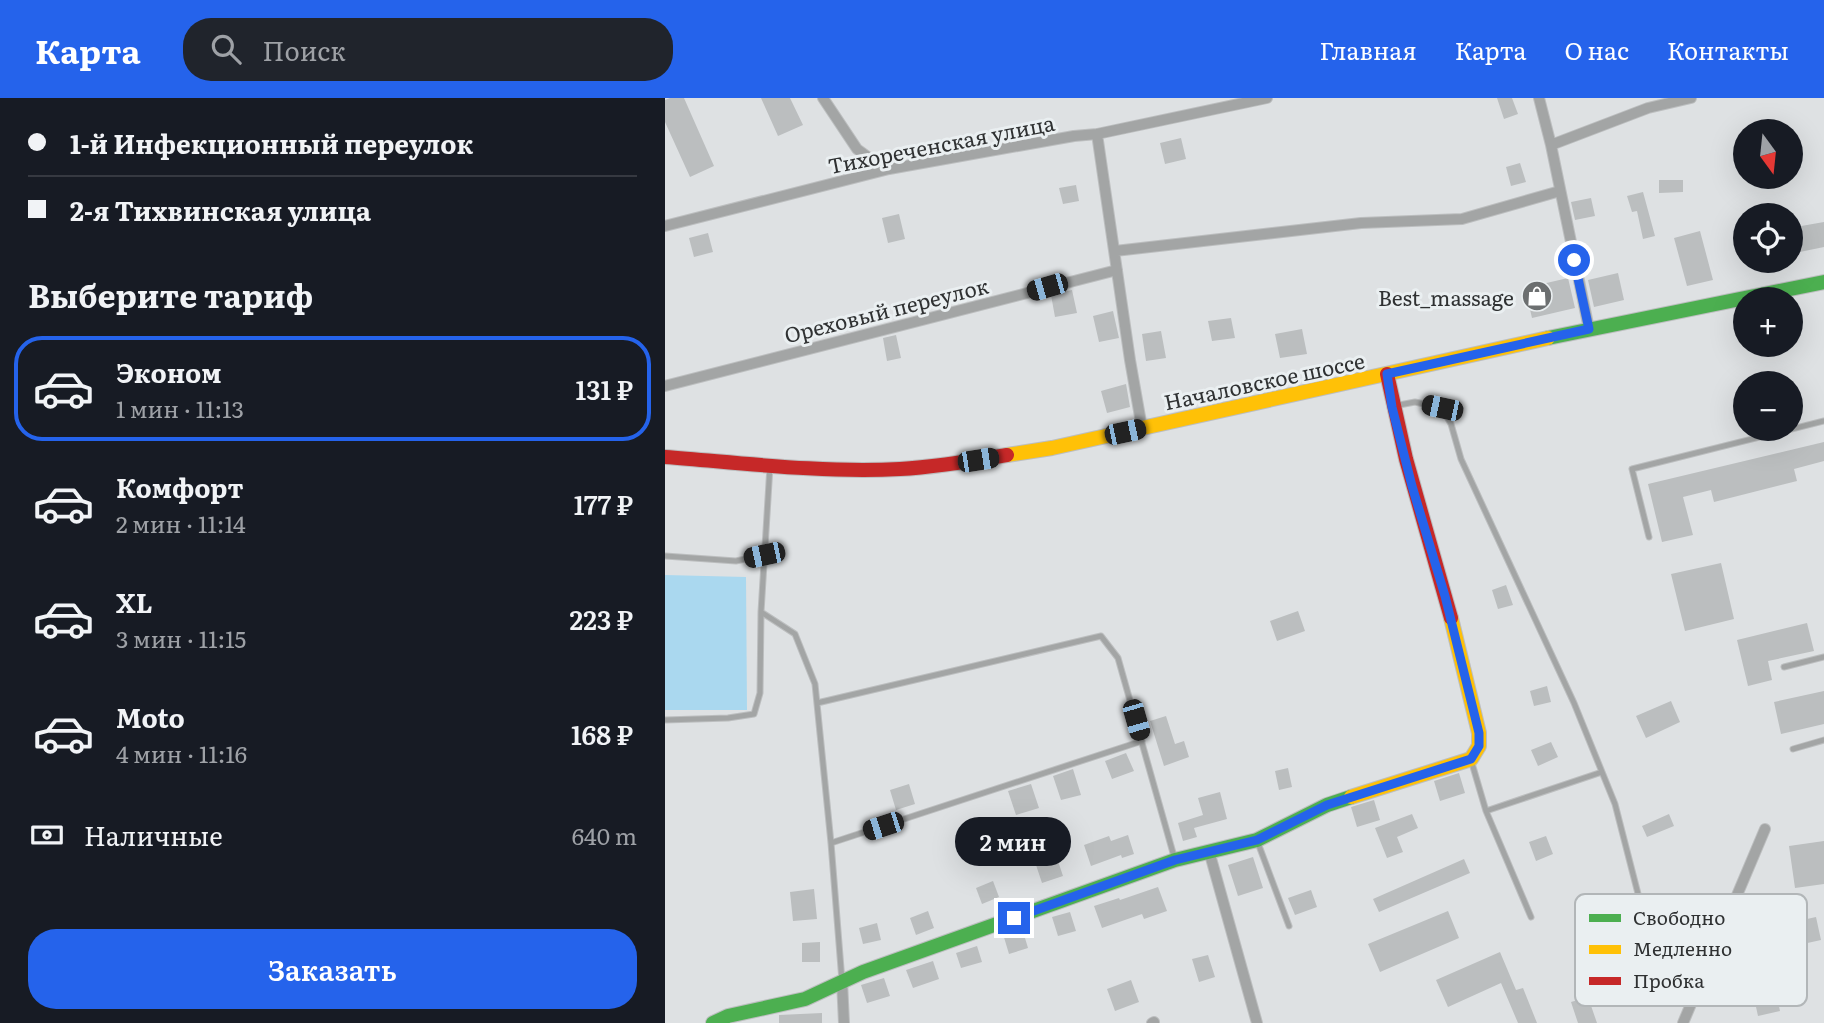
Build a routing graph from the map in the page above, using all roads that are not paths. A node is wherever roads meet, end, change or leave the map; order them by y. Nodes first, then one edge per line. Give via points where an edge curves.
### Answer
1 (823, 98) edge
2 (1267, 98) edge
3 (1539, 98) edge
4 (1691, 98) edge
5 (1097, 134) junction
6 (1551, 145) junction
7 (889, 169) junction
8 (1560, 191) junction
9 (665, 226) edge
10 (1115, 251) junction
11 (1117, 270) junction
12 (1824, 282) edge
13 (1589, 329) junction
14 (1387, 374) junction
15 (665, 386) edge
16 (1392, 407) junction
17 (1824, 421) edge
18 (1142, 428) junction
19 (665, 457) edge
20 (770, 466) junction
21 (1649, 537) dead end
22 (764, 555) junction
23 (665, 556) edge
24 (761, 612) junction
25 (1824, 657) edge
26 (1784, 667) dead end
27 (817, 704) junction
28 (665, 720) edge
29 (1824, 740) edge
30 (1142, 741) junction
31 (1793, 749) dead end
32 (1471, 759) junction
33 (1602, 772) junction
34 (1486, 811) junction
35 (1765, 829) dead end
36 (1257, 840) junction
37 (831, 843) junction
38 (1209, 851) junction
39 (1175, 860) junction
40 (1638, 894) edge
41 (1738, 894) edge
42 (1531, 917) dead end
43 (1289, 926) dead end
44 (842, 981) junction
45 (1691, 1006) edge
46 (713, 1023) edge
47 (844, 1023) edge
48 (1257, 1023) edge
49 (1683, 1023) edge

1 - 7 street via 857,149
2 - 5 street, Тихореченская улица
3 - 6 street
4 - 6 street via 1648,108
5 - 7 street, Тихореченская улица
5 - 10 street
6 - 8 street
7 - 9 street, Тихореченская улица
8 - 10 street via 1462,219 1361,223
8 - 13 street
10 - 11 street
11 - 15 street, Ореховый переулок
11 - 18 street
12 - 13 street, Началовское шоссе
13 - 14 street, Началовское шоссе
14 - 16 street
14 - 18 street, Началовское шоссе
16 - 32 street via 1479,733 1479,746
16 - 33 lane via 1415,402 1442,408
17 - 21 lane via 1632,468
18 - 20 street, Началовское шоссе via 1052,448 900,470
19 - 20 street, Началовское шоссе
20 - 22 lane
22 - 23 lane via 736,561
22 - 24 lane
24 - 27 lane via 795,634 815,684
24 - 28 lane via 759,693 754,714
25 - 26 lane
27 - 30 lane via 1101,636 1118,658
27 - 37 lane
29 - 31 lane
30 - 37 lane
30 - 39 lane
32 - 34 lane
32 - 36 street via 1327,805
33 - 34 lane
33 - 40 lane
34 - 42 lane
35 - 41 street
36 - 38 street
36 - 43 lane
37 - 44 lane
38 - 39 street
38 - 48 street
39 - 44 street
44 - 46 street via 805,999
44 - 47 street
45 - 49 street

